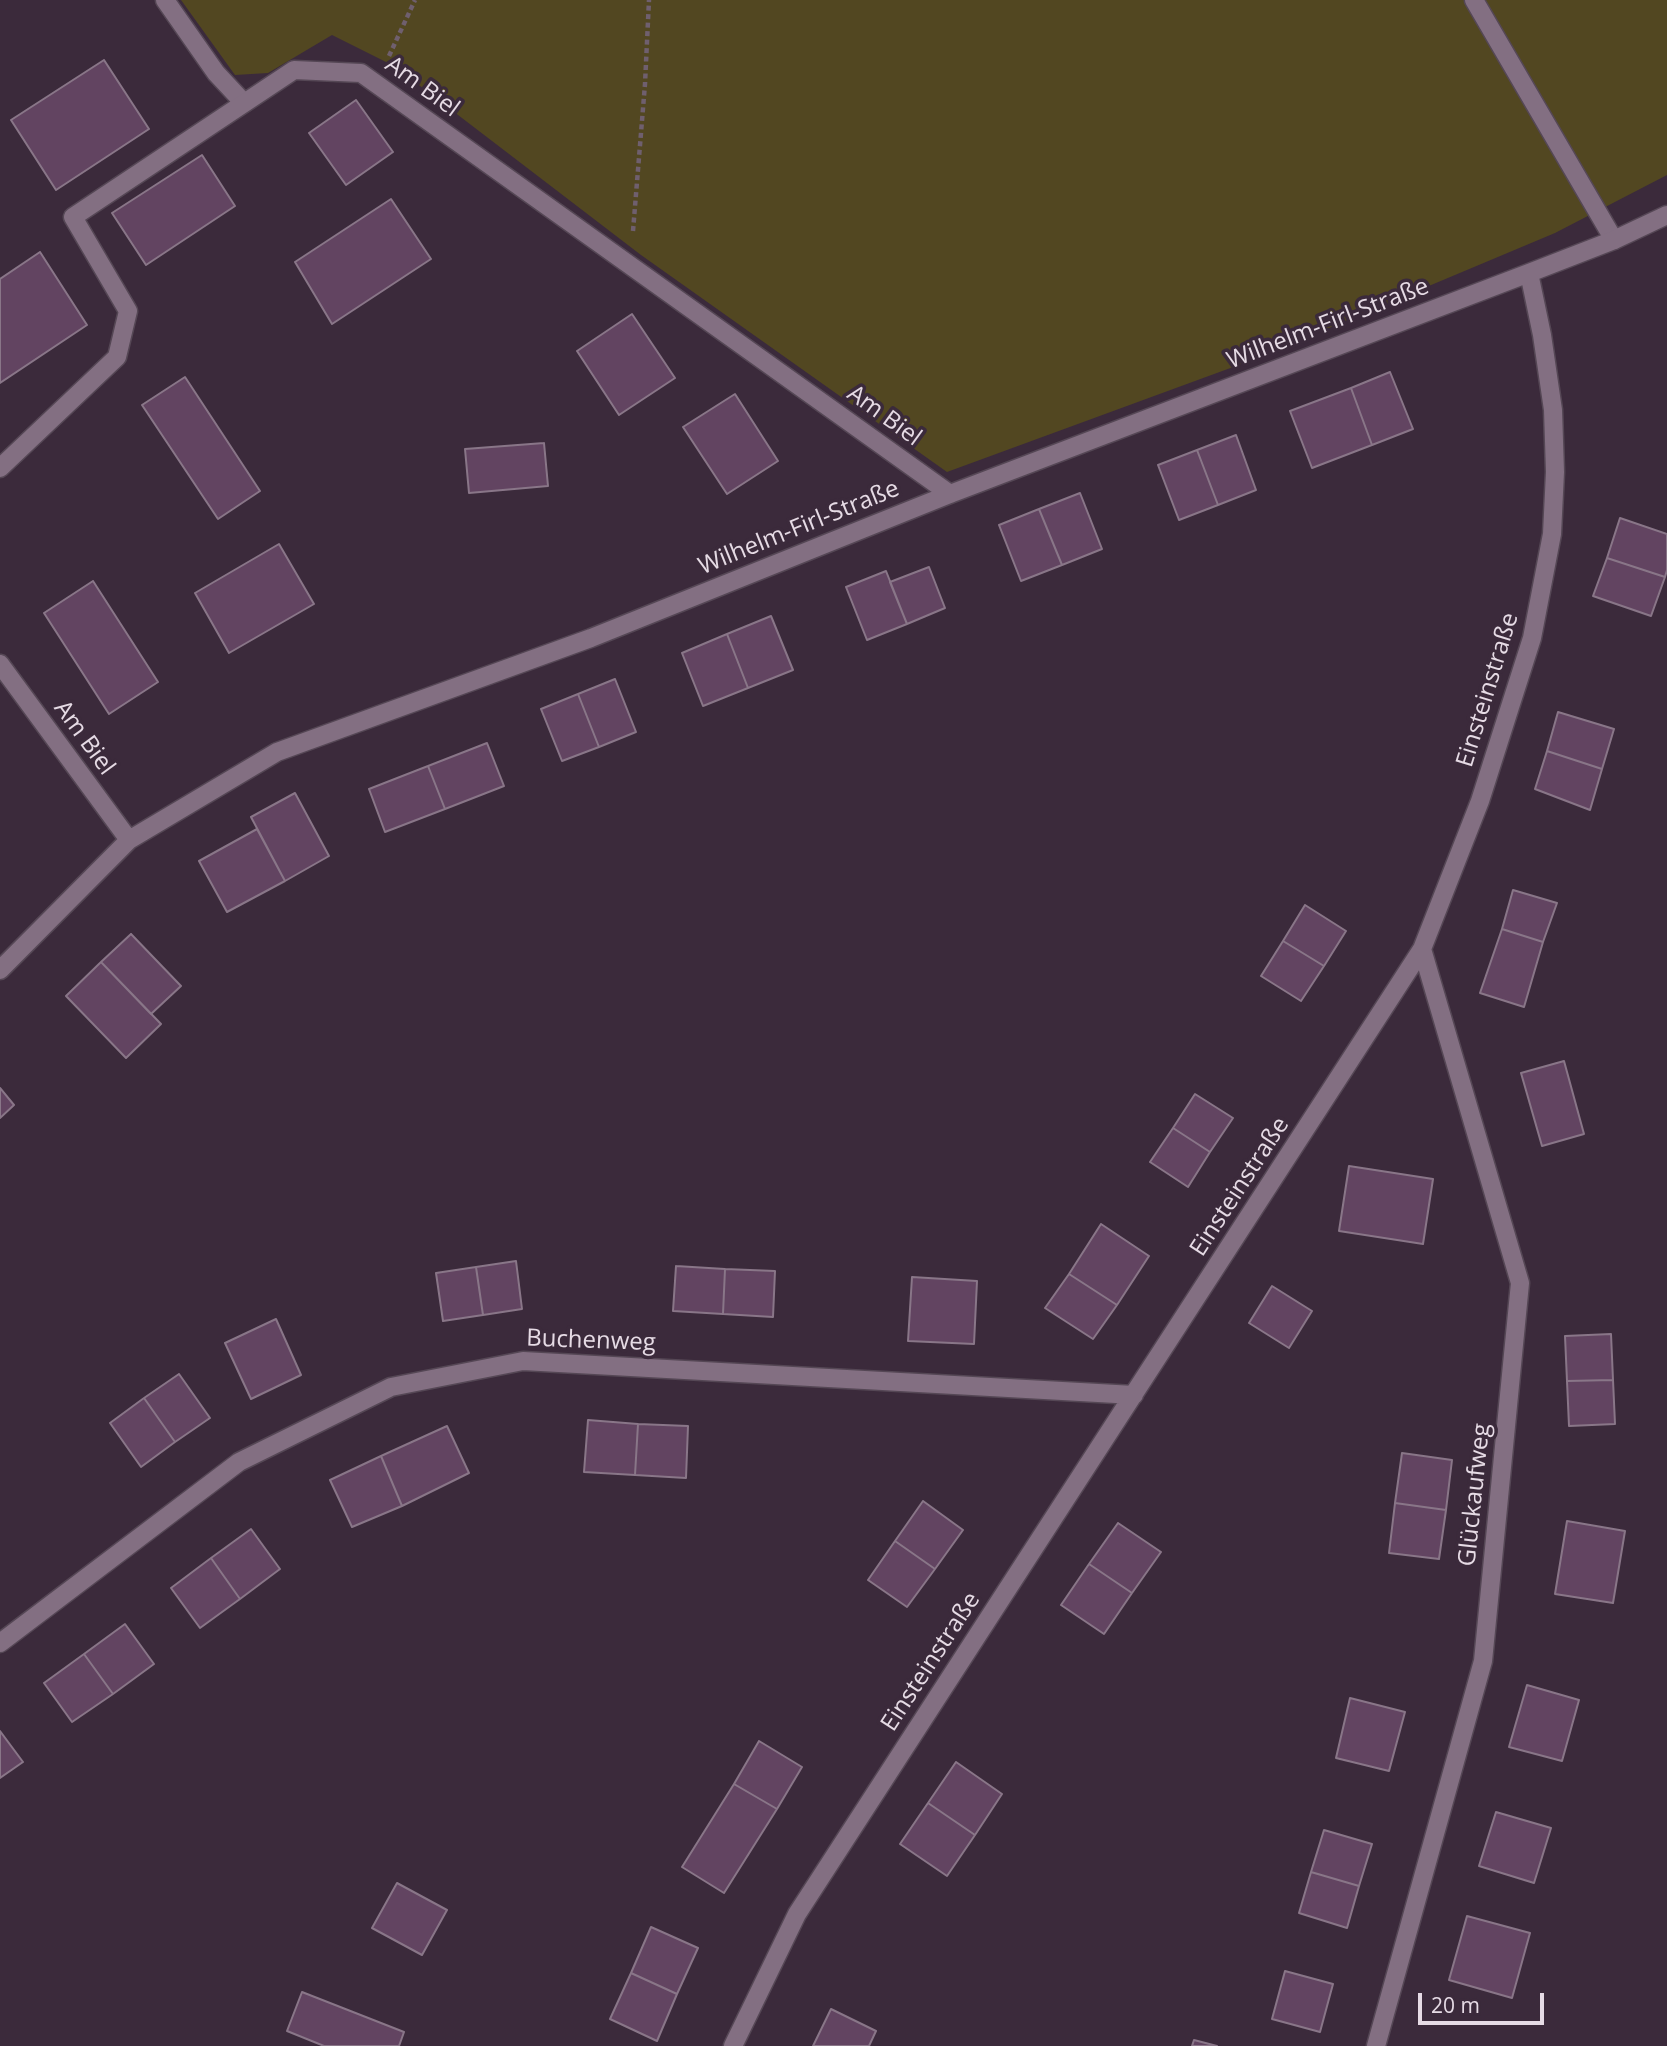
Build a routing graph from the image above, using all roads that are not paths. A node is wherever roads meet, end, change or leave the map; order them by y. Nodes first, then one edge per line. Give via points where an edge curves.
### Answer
1 (165, 0) edge
2 (1474, 0) edge
3 (244, 103) junction
4 (1667, 215) edge
5 (1614, 240) junction
6 (1529, 273) junction
7 (0, 468) edge
8 (950, 494) junction
9 (0, 664) edge
10 (129, 840) junction
11 (1422, 949) junction
12 (0, 970) edge
13 (1134, 1395) junction
14 (0, 1643) edge
15 (733, 2046) edge
16 (1376, 2046) edge

1 - 3 street via 216,73
2 - 5 street
3 - 7 street, Am Biel via 73,217 128,311 117,357
3 - 8 street, Am Biel via 294,70 361,73
4 - 5 street, Wilhelm-Firl-Straße
5 - 6 street, Wilhelm-Firl-Straße
6 - 8 street, Wilhelm-Firl-Straße
6 - 11 street, Einsteinstraße via 1553,410 1552,534 1532,638 1480,801
8 - 10 street, Wilhelm-Firl-Straße via 592,639 277,751
9 - 10 street, Am Biel
10 - 12 street, Wilhelm-Firl-Straße
11 - 13 street, Einsteinstraße
11 - 16 street, Glückaufweg via 1520,1283 1483,1661
13 - 14 street, Buchenweg via 523,1362 391,1387 239,1462
13 - 15 street, Einsteinstraße via 797,1914

